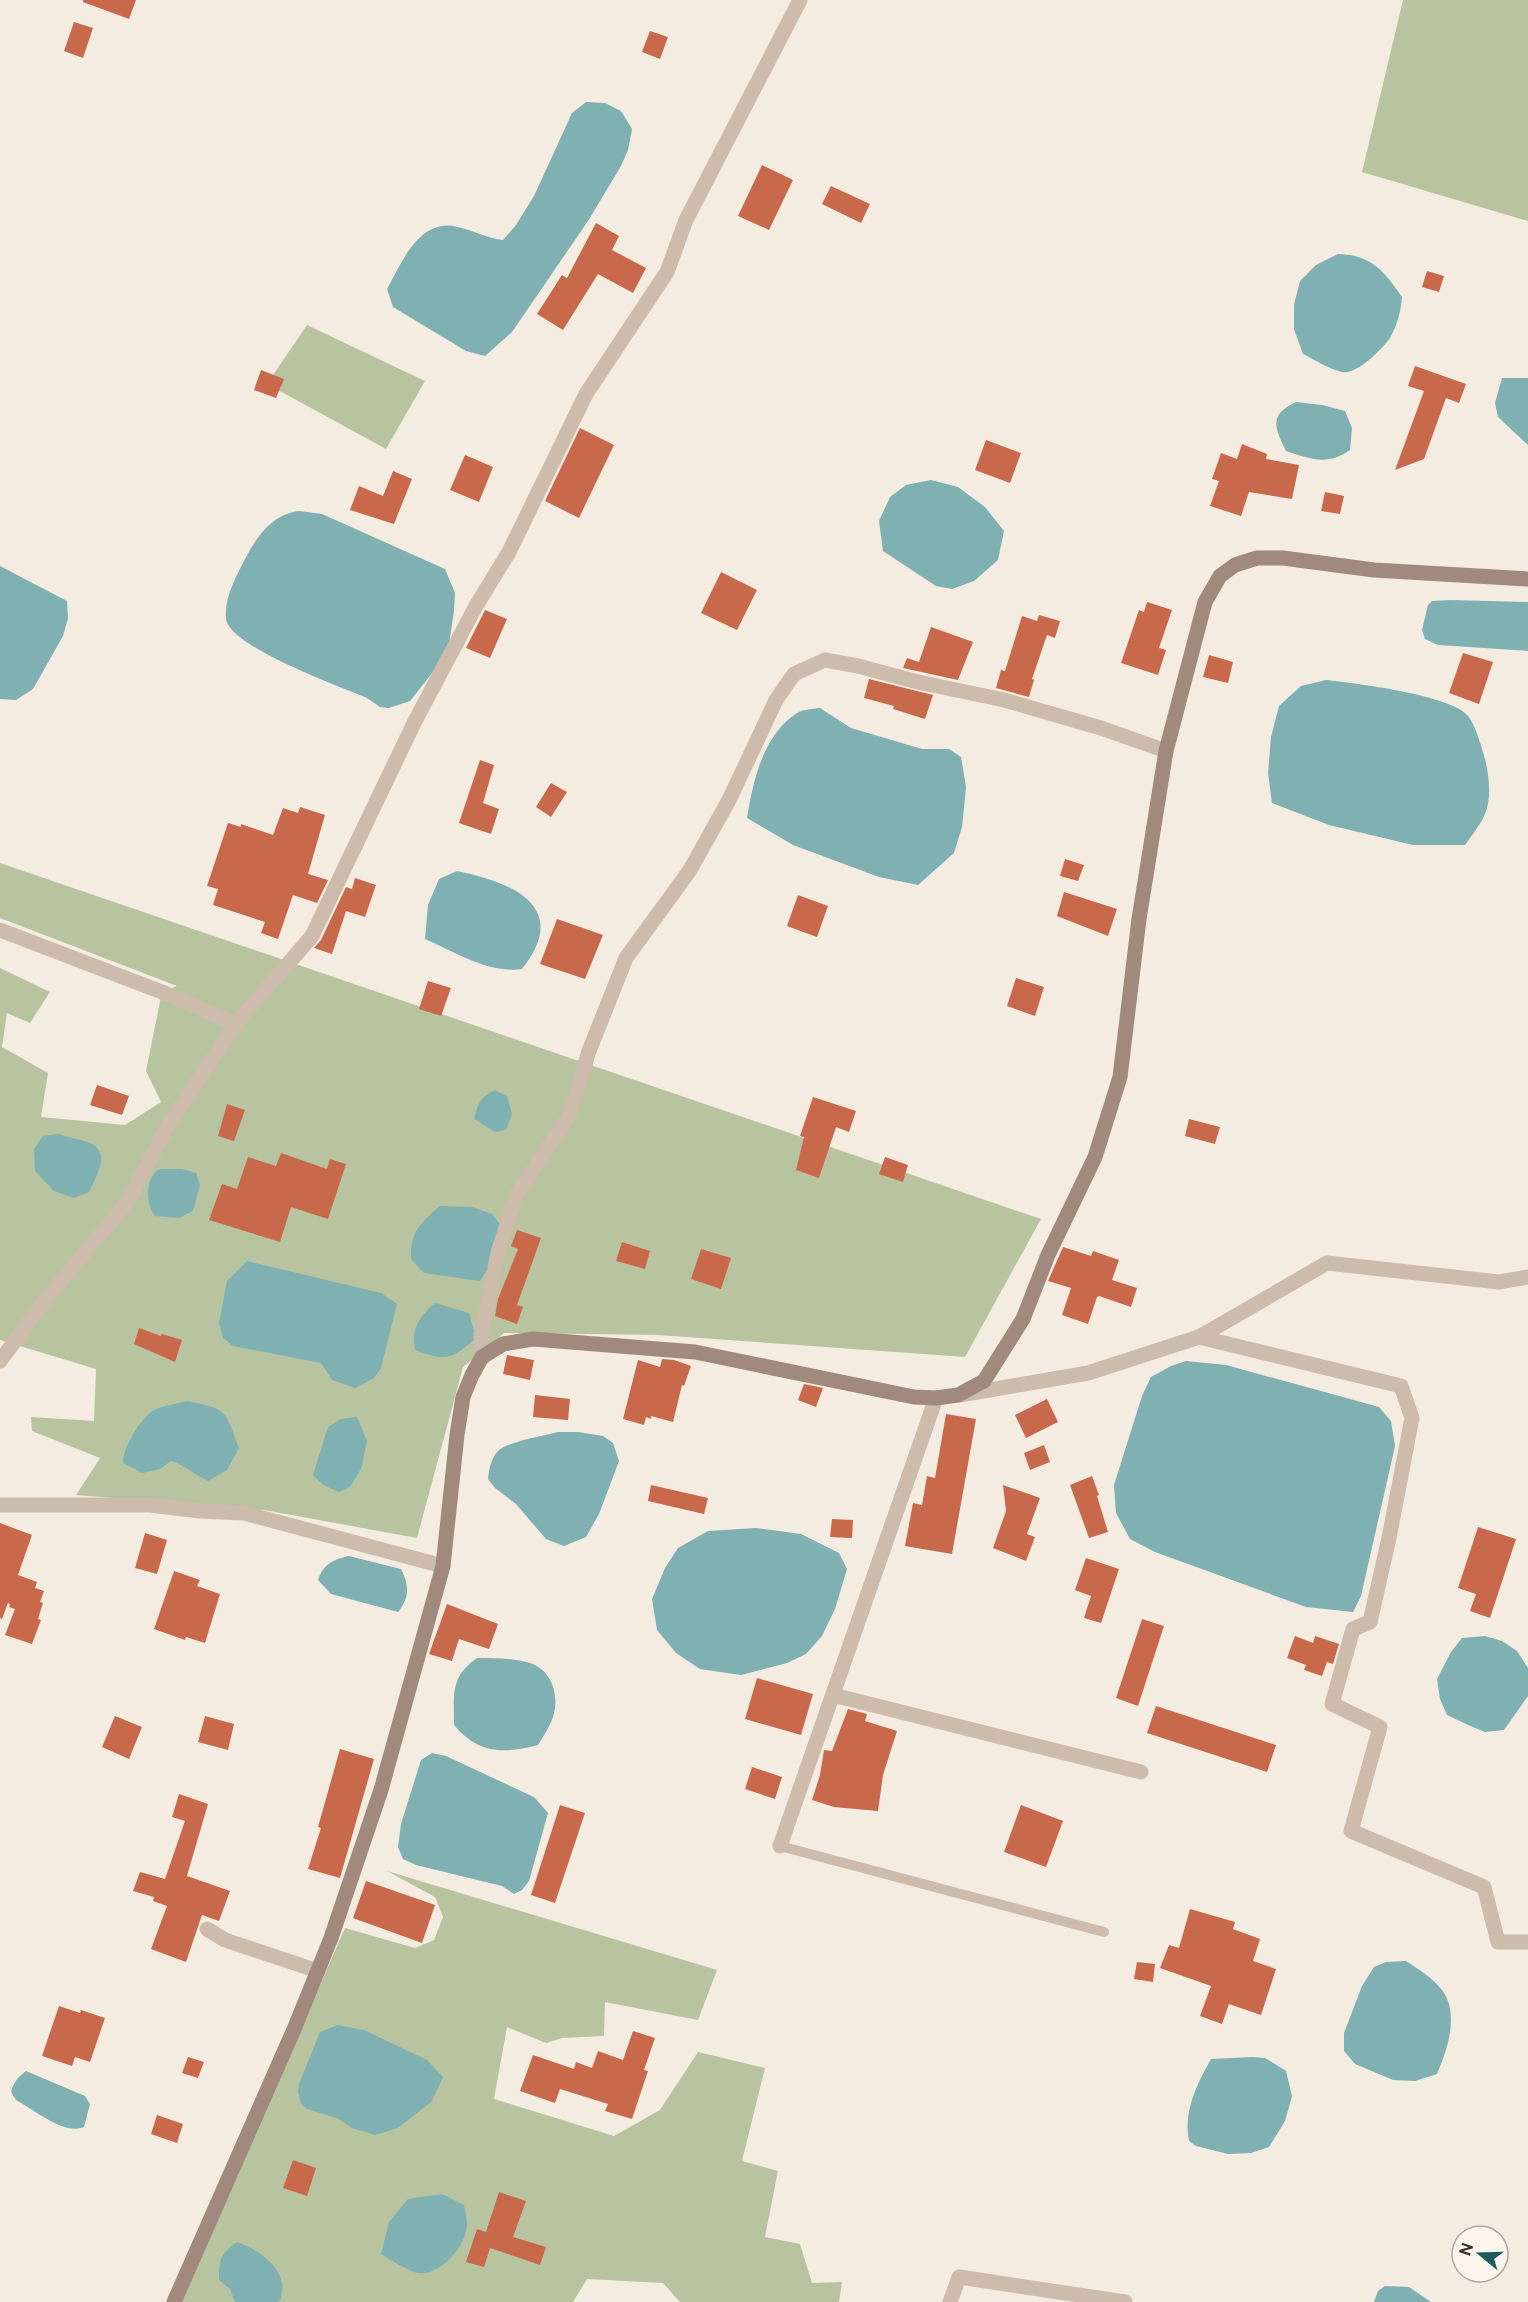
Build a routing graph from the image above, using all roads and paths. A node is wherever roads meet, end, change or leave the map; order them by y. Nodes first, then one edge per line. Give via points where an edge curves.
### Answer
1 (800, 0) edge
2 (1528, 579) edge
3 (1166, 751) junction
4 (0, 930) edge
5 (236, 1024) junction
6 (1528, 1276) edge
7 (1198, 1337) junction
8 (482, 1357) junction
9 (0, 1361) edge
10 (958, 1395) junction
11 (936, 1398) junction
12 (0, 1505) edge
13 (443, 1566) junction
14 (833, 1695) junction
15 (1141, 1772) dead end
16 (780, 1846) joint
17 (207, 1929) dead end
18 (1104, 1932) dead end
19 (1528, 1942) edge
20 (318, 1971) junction
21 (174, 2302) edge
22 (950, 2302) edge
23 (1125, 2302) edge

1 - 5 street via 686,220 667,272 586,394 509,552 414,723 312,936
2 - 3 street via 1374,570 1283,558 1257,558 1235,565 1220,576 1206,602
3 - 8 street via 1004,700 858,666 825,660 794,674 776,700 729,800 690,870 626,958 589,1051 569,1116 517,1194 499,1249 481,1334
3 - 10 street via 1139,919 1120,1077 1098,1147 1023,1319 984,1381
4 - 5 street
5 - 9 street via 167,1127 129,1200
6 - 7 street via 1499,1282 1327,1263
7 - 10 street via 1088,1373
7 - 19 street via 1401,1386 1412,1418 1389,1538 1370,1622 1353,1629 1332,1704 1380,1727 1351,1831 1484,1887 1498,1942
8 - 11 street via 503,1344 533,1339 684,1351 914,1397
8 - 13 street via 463,1397
10 - 11 street
11 - 14 street
12 - 13 street via 150,1505 244,1513
13 - 20 street via 381,1790
14 - 15 street
14 - 16 street
16 - 18 lane
17 - 20 street via 225,1940
20 - 21 street
22 - 23 street via 959,2277

